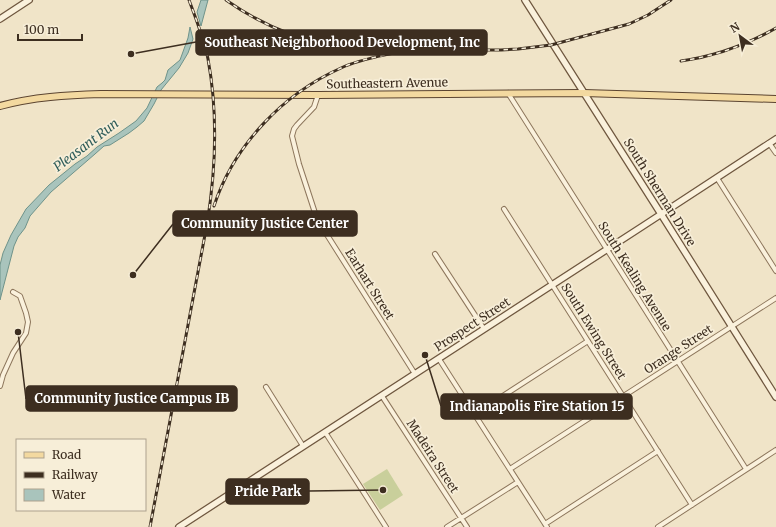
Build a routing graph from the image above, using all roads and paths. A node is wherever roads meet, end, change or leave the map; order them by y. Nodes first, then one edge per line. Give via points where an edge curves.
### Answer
1 (29, 0) edge
2 (525, 0) edge
3 (0, 19) edge
4 (507, 93) junction
5 (584, 93) junction
6 (318, 95) junction
7 (776, 99) edge
8 (0, 106) edge
9 (776, 139) edge
10 (769, 143) junction
11 (776, 153) edge
12 (717, 178) junction
13 (504, 209) dead end
14 (661, 214) junction
15 (607, 250) junction
16 (435, 254) dead end
17 (776, 271) edge
18 (552, 285) junction
19 (12, 292) dead end
20 (776, 298) edge
21 (732, 327) junction
22 (484, 330) junction
23 (588, 341) junction
24 (439, 359) junction
25 (678, 361) junction
26 (415, 374) junction
27 (0, 386) edge
28 (266, 387) dead end
29 (382, 396) junction
30 (623, 396) junction
31 (776, 397) edge
32 (474, 414) junction
33 (325, 432) junction
34 (303, 446) junction
35 (776, 450) edge
36 (658, 451) junction
37 (510, 469) junction
38 (746, 469) junction
39 (518, 482) junction
40 (692, 505) junction
41 (461, 518) junction
42 (546, 525) edge
43 (179, 527) edge
44 (386, 527) edge
45 (447, 527) edge
46 (467, 527) edge
47 (658, 527) edge

1 - 3 main road
2 - 5 main road, South Sherman Drive
4 - 5 main road, Southeastern Avenue
4 - 6 main road, Southeastern Avenue
4 - 15 street, South Kealing Avenue
5 - 7 main road, Southeastern Avenue
5 - 14 main road, South Sherman Drive
6 - 8 main road, Southeastern Avenue via 101,94 39,98
6 - 26 street, Earhart Street via 314,107 294,129 292,136 298,164 317,219
9 - 10 main road, Prospect Street
10 - 11 street
10 - 12 main road, Prospect Street
12 - 14 main road, Prospect Street
12 - 17 street
13 - 18 street, South Ewing Street
14 - 15 main road, Prospect Street
14 - 21 main road, South Sherman Drive
15 - 18 main road, Prospect Street
15 - 25 street, South Kealing Avenue
16 - 22 street
18 - 22 main road, Prospect Street
18 - 23 street, South Ewing Street
19 - 27 street via 20,296 28,322 26,333 13,354
20 - 21 street, Orange Street
21 - 25 street, Orange Street
21 - 31 main road, South Sherman Drive
22 - 24 main road, Prospect Street
23 - 30 street, South Ewing Street
23 - 32 street
24 - 26 main road, Prospect Street
24 - 32 street
25 - 30 street, Orange Street
25 - 38 street, South Kealing Avenue
26 - 29 main road, Prospect Street
28 - 34 street
29 - 33 main road, Prospect Street
29 - 41 street, Madeira Street
30 - 36 street, South Ewing Street
30 - 37 street, Orange Street
32 - 37 street
33 - 34 main road, Prospect Street
33 - 44 street
34 - 43 main road, Prospect Street
35 - 38 street
36 - 40 street, South Ewing Street
36 - 42 street
37 - 39 street
38 - 40 street
39 - 41 street
39 - 42 street
40 - 47 street
41 - 45 street
41 - 46 street, Madeira Street

